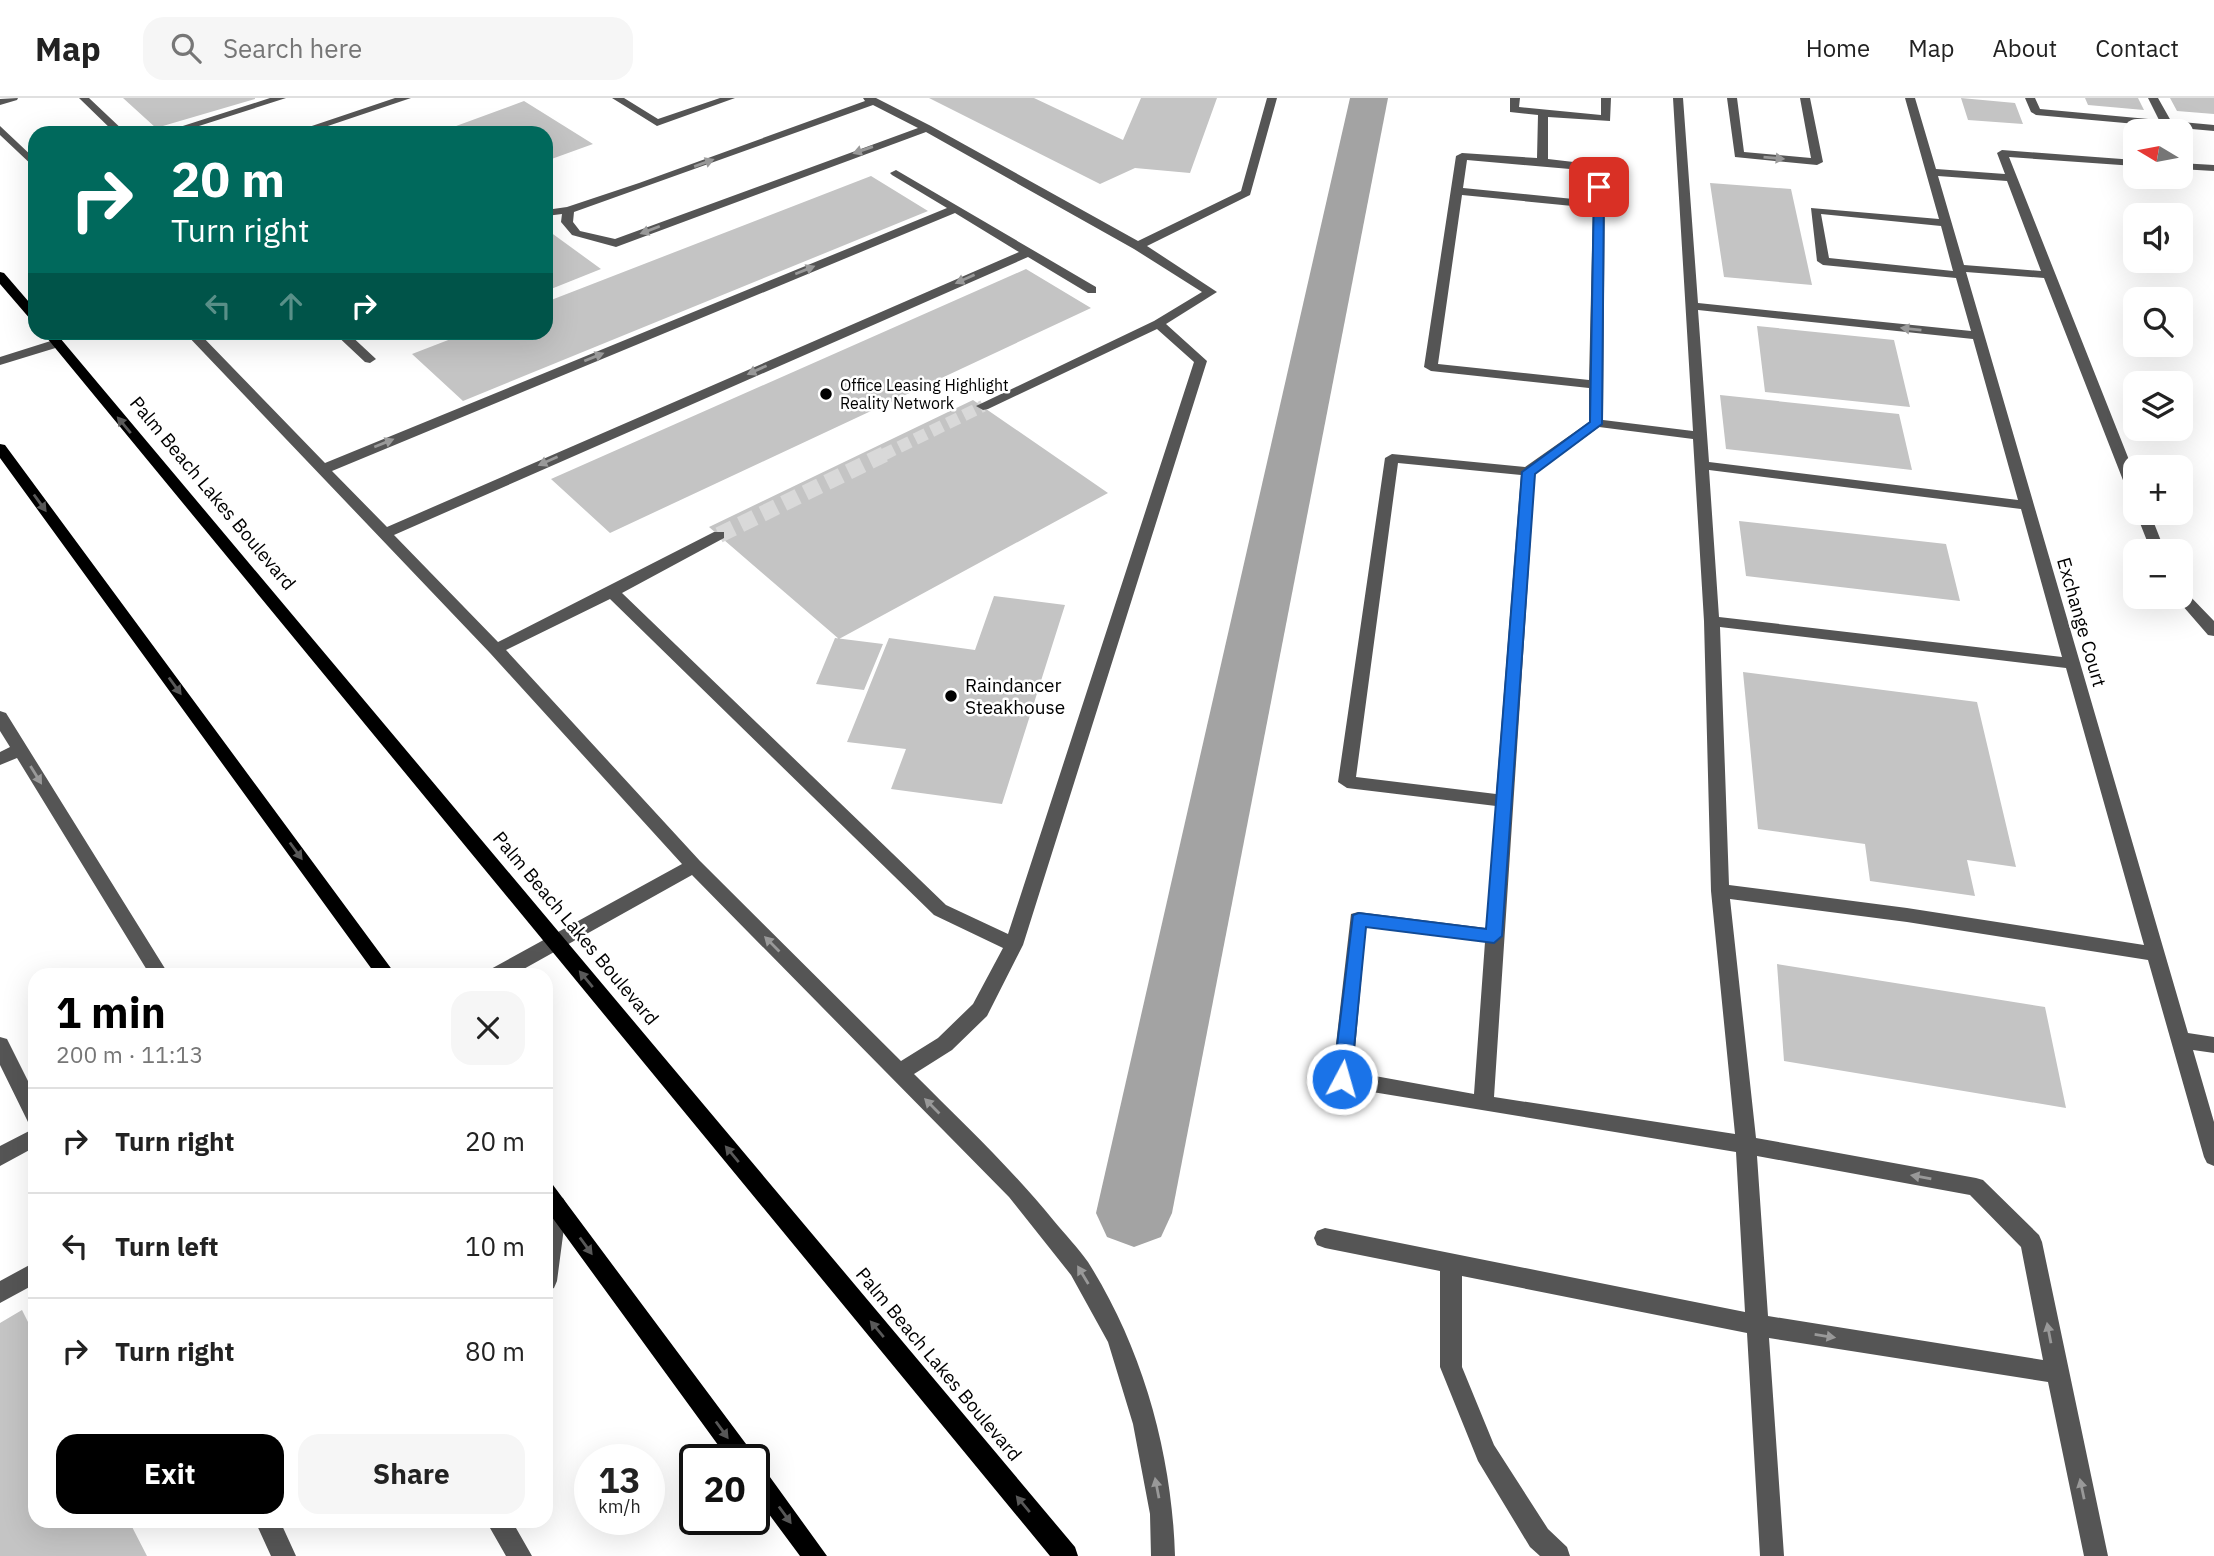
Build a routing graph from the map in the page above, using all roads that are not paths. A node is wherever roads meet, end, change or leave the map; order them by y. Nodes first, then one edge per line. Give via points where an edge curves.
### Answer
1 (13, 98) edge
2 (281, 98) edge
3 (407, 98) edge
4 (617, 98) edge
5 (730, 98) edge
6 (1272, 98) edge
7 (1515, 98) edge
8 (1606, 98) edge
9 (1678, 98) edge
10 (1732, 98) edge
11 (1805, 98) edge
12 (1910, 98) edge
13 (2029, 98) edge
14 (2153, 98) edge
15 (84, 99) edge
16 (871, 100) edge
17 (0, 102) edge
18 (1543, 113) junction
19 (2164, 119) edge
20 (2123, 120) edge
21 (113, 126) edge
22 (189, 126) edge
23 (318, 126) edge
24 (2193, 126) edge
25 (928, 128) junction
26 (2214, 128) edge
27 (1, 131) edge
28 (28, 158) edge
29 (1542, 162) junction
30 (2123, 162) edge
31 (2193, 167) edge
32 (2214, 168) edge
33 (1931, 172) junction
34 (896, 173) dead end
35 (2011, 178) junction
36 (1457, 191) junction
37 (1599, 205) junction
38 (955, 209) junction
39 (569, 210) junction
40 (553, 212) edge
41 (1946, 223) junction
42 (1138, 246) junction
43 (1028, 252) junction
44 (1960, 271) junction
45 (2049, 275) junction
46 (0, 276) edge
47 (1091, 290) dead end
48 (1691, 306) junction
49 (28, 309) edge
50 (1158, 324) junction
51 (1979, 336) junction
52 (47, 340) edge
53 (54, 340) edge
54 (202, 340) edge
55 (348, 340) edge
56 (370, 359) dead end
57 (0, 361) edge
58 (1596, 385) junction
59 (983, 406) tunnel mouth
60 (1596, 424) junction
61 (1700, 436) junction
62 (0, 448) edge
63 (2123, 463) edge
64 (1702, 465) junction
65 (321, 470) junction
66 (1528, 472) junction
67 (2027, 505) junction
68 (385, 533) junction
69 (719, 535) tunnel mouth
70 (612, 592) junction
71 (2193, 608) edge
72 (1712, 621) junction
73 (2214, 631) edge
74 (496, 649) junction
75 (2072, 663) junction
76 (0, 717) edge
77 (20, 750) junction
78 (0, 760) edge
79 (1503, 801) junction
80 (694, 866) junction
81 (1720, 891) junction
82 (1494, 936) junction
83 (556, 943) junction
84 (1014, 945) junction
85 (2156, 954) junction
86 (156, 968) edge
87 (382, 968) edge
88 (509, 968) edge
89 (2180, 1040) junction
90 (0, 1045) edge
91 (2214, 1045) edge
92 (899, 1073) junction
93 (28, 1101) edge
94 (1483, 1104) junction
95 (28, 1141) edge
96 (1746, 1145) junction
97 (0, 1157) edge
98 (2214, 1157) edge
99 (553, 1201) edge
100 (1325, 1238) dead end
101 (1451, 1263) junction
102 (28, 1276) edge
103 (0, 1293) edge
104 (1757, 1325) junction
105 (2057, 1373) junction
106 (732, 1444) edge
107 (770, 1496) edge
108 (271, 1528) edge
109 (284, 1556) edge
110 (815, 1556) edge
111 (1066, 1556) edge
112 (1163, 1556) edge
113 (1558, 1556) edge
114 (1772, 1556) edge
115 (2096, 1556) edge

1 - 17 street
2 - 22 street
3 - 23 street
4 - 5 street via 657,123
6 - 42 street via 1246,193
7 - 18 street via 1514,110
8 - 18 street via 1606,119
9 - 48 street
10 -> 11 street via 1739,155 1817,162
12 - 33 street, Exchange Court
13 - 20 street via 2036,112
14 - 19 street
15 - 21 street
16 - 25 street
39 -> 16 street
18 - 29 street
24 - 26 street
25 -> 39 street via 616,243 576,233 567,222
25 - 42 street
27 - 28 street
29 - 36 street via 1462,156
29 - 37 street via 1599,168
30 - 35 street via 2002,153
31 - 32 street
33 - 35 street
33 - 41 street, Exchange Court
34 - 38 street
35 - 45 street
36 - 37 street
36 - 58 street via 1431,367
37 - 58 street
38 - 43 street
65 -> 38 street
39 - 40 street
41 - 44 street, Exchange Court
41 - 44 street via 1815,210 1822,261
42 - 50 street via 1211,292
43 - 47 street
43 -> 68 street
44 - 45 street
44 - 51 street, Exchange Court
45 - 63 street
46 - 49 main road
51 -> 48 street
48 - 61 street
50 - 59 street
50 - 84 street via 1200,361
51 - 67 street, Exchange Court
52 - 57 street
83 -> 53 main road, Palm Beach Lakes Boulevard
54 - 65 street
55 - 56 street
58 - 60 street
60 - 61 street
60 - 66 street
61 - 64 street
62 -> 87 main road
64 - 67 street
64 - 72 street
65 - 68 street
66 - 79 street
66 - 79 street via 1392,458 1347,782
67 - 75 street, Exchange Court
68 - 74 street
69 - 70 street
70 - 74 street
70 - 84 street via 940,910
71 - 73 street
72 - 75 street
72 - 81 street
74 - 80 street
75 - 85 street, Exchange Court
76 - 77 street
77 - 78 street
77 -> 86 street
79 - 82 street
80 - 83 street
92 -> 80 street
81 - 85 street
81 - 96 street
82 - 94 street
82 - 94 street via 1359,919 1342,1079
83 - 88 street
111 -> 83 main road, Palm Beach Lakes Boulevard
84 - 92 street via 980,1010 945,1044
85 - 89 street, Exchange Court
89 - 91 street
89 - 98 street, Exchange Court
90 - 93 street
112 -> 92 street via 1162,1514 1145,1424 1118,1338 1079,1268 1016,1190
94 - 96 street
95 - 97 street
96 - 104 street
105 -> 96 street via 2032,1242 1976,1187
99 -> 106 main road
100 - 101 street
101 - 104 street
101 - 113 street via 1451,1367 1486,1453 1539,1538
102 - 103 street
104 -> 105 street
104 - 114 street
115 -> 105 street
107 -> 110 main road
108 - 109 street

